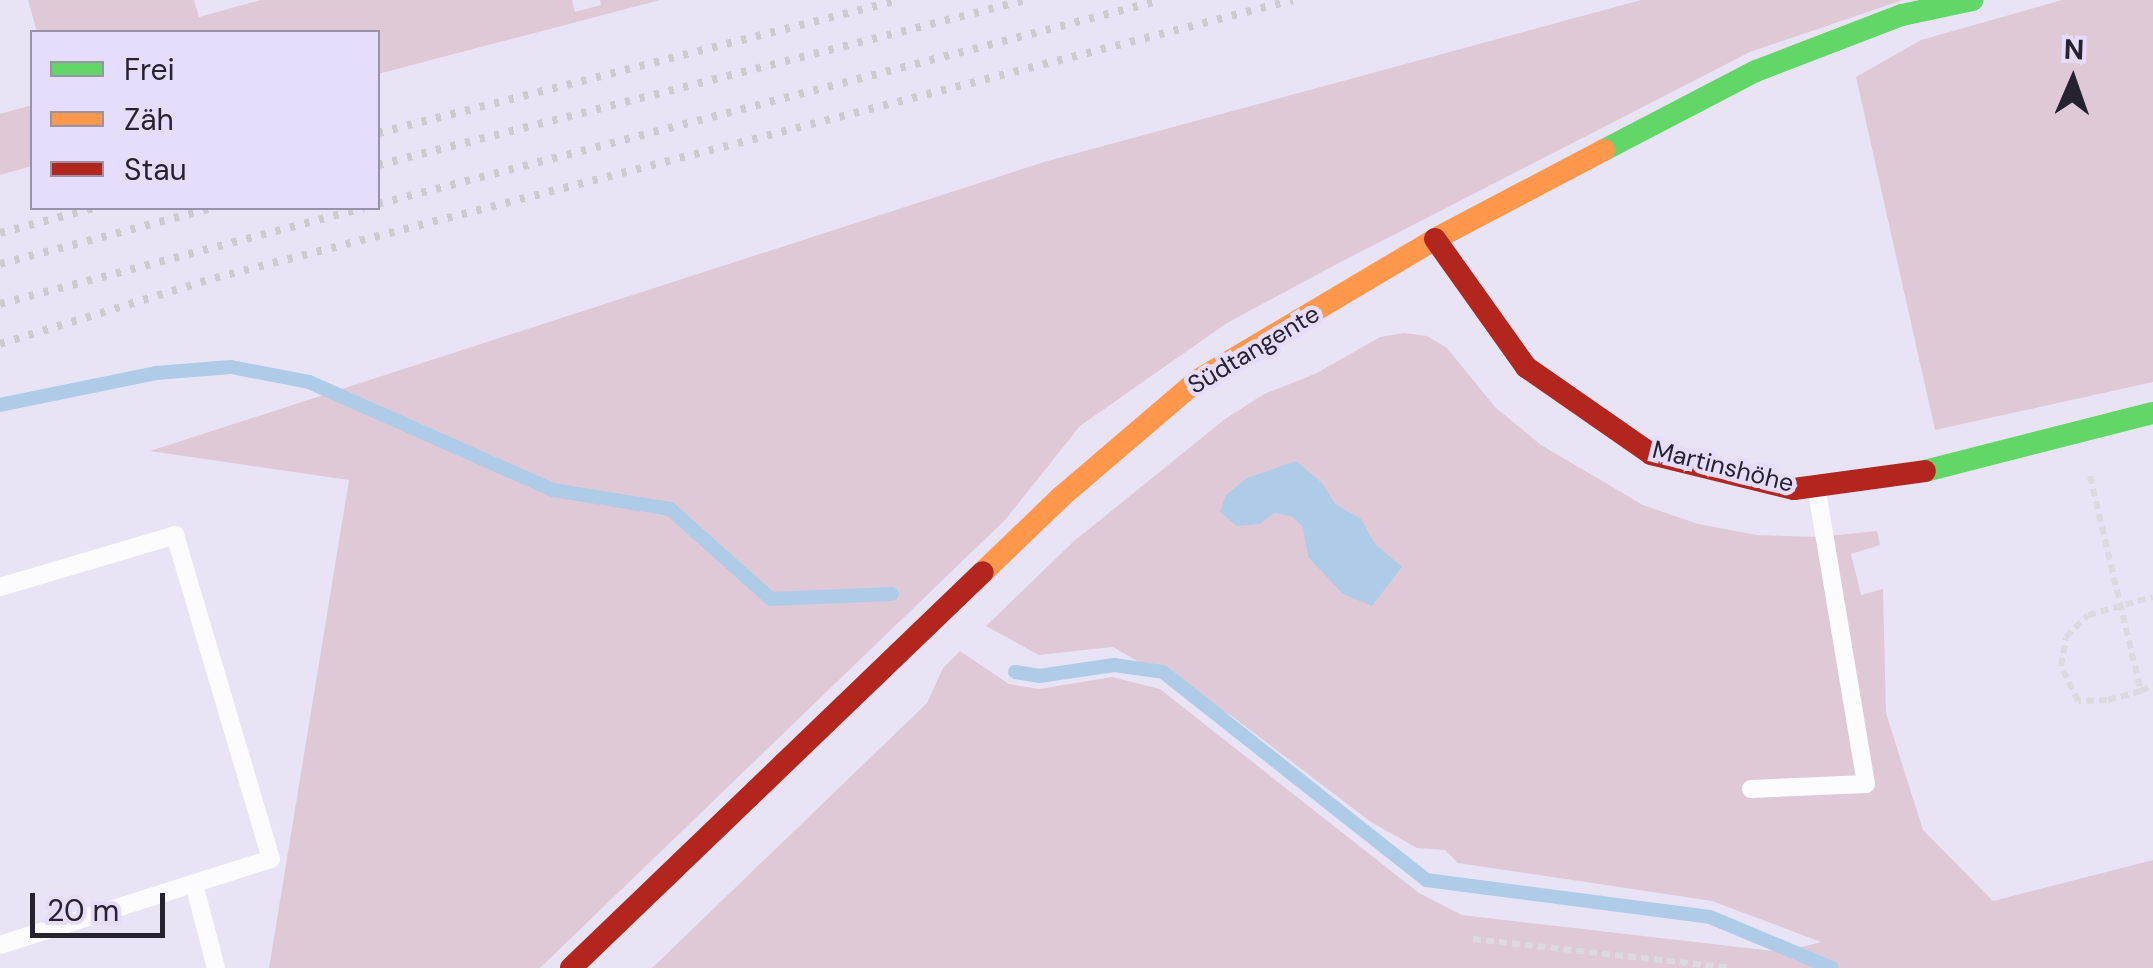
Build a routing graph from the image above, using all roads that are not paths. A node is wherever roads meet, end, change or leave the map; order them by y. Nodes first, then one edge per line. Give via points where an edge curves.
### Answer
1 (1972, 0) edge
2 (1435, 239) junction
3 (2153, 414) edge
4 (1816, 486) junction
5 (0, 587) edge
6 (1751, 788) dead end
7 (194, 884) junction
8 (0, 945) edge
9 (216, 968) edge
10 (571, 968) edge

1 - 2 street, Südtangente via 1902,15 1756,72
2 - 4 street, Martinshöhe via 1526,367 1651,454 1794,489
2 - 10 street, Südtangente via 1198,380 1062,496
3 - 4 street, Martinshöhe via 1905,476
4 - 6 lane via 1866,784
5 - 7 lane via 175,535 271,860
7 - 8 lane
7 - 9 lane

